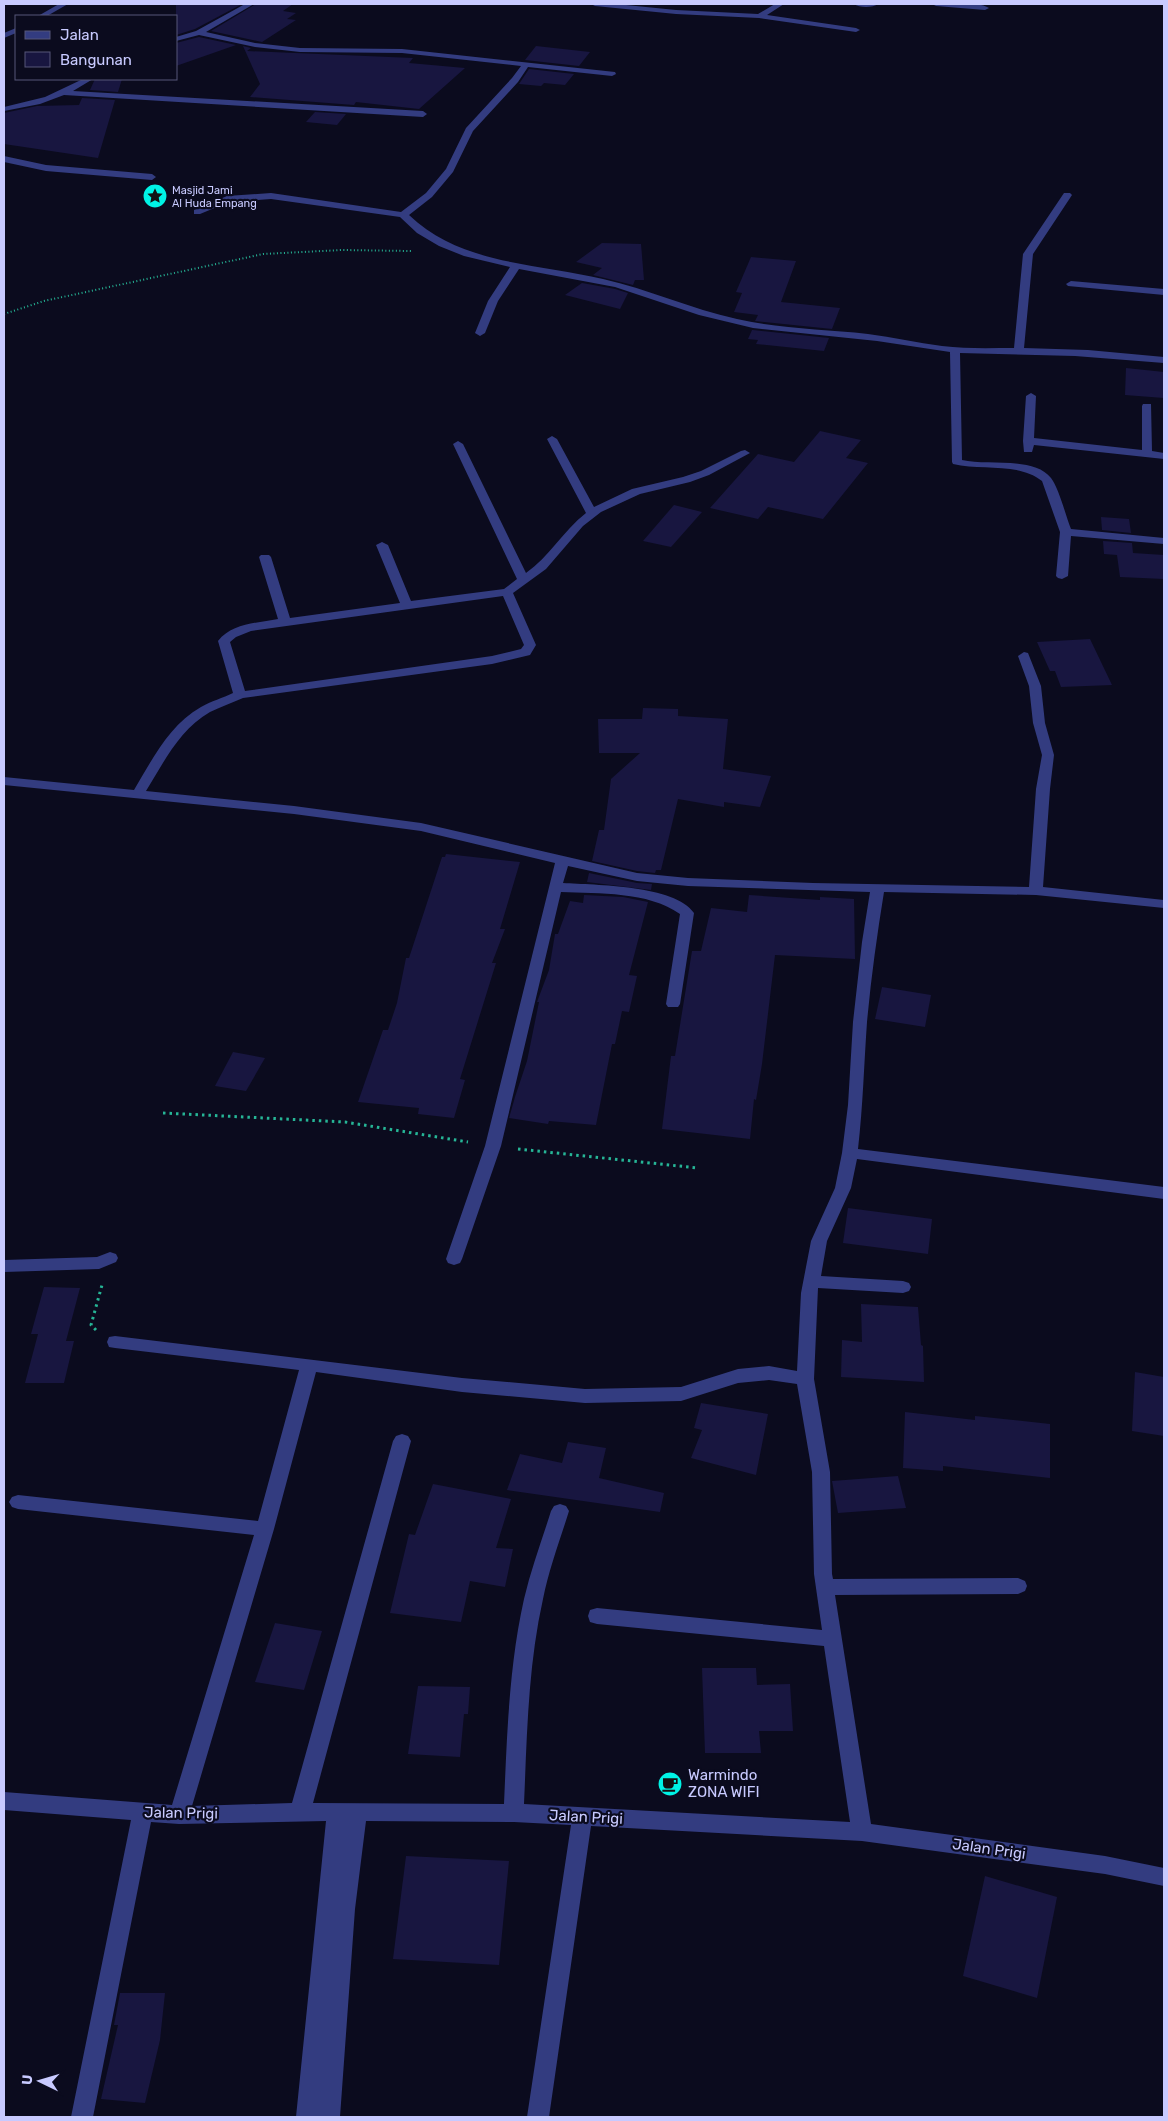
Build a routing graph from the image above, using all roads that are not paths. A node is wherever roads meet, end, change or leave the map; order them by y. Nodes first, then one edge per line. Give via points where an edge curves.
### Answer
1 (64, 4) edge
2 (250, 4) edge
3 (595, 4) edge
4 (780, 4) edge
5 (858, 4) edge
6 (874, 4) edge
7 (936, 4) edge
8 (985, 8) dead end
9 (44, 15) edge
10 (759, 16) junction
11 (856, 30) dead end
12 (199, 33) junction
13 (178, 38) edge
14 (526, 64) junction
15 (612, 74) dead end
16 (87, 80) edge
17 (65, 93) junction
18 (4, 108) edge
19 (423, 114) dead end
20 (4, 158) edge
21 (152, 177) dead end
22 (1067, 195) dead end
23 (197, 212) dead end
24 (403, 215) junction
25 (516, 266) junction
26 (1071, 284) dead end
27 (1164, 292) edge
28 (480, 333) dead end
29 (955, 350) junction
30 (1019, 351) junction
31 (1164, 360) edge
32 (1031, 396) dead end
33 (1147, 406) dead end
34 (552, 439) dead end
35 (458, 444) dead end
36 (746, 453) dead end
37 (1147, 454) junction
38 (1164, 456) edge
39 (592, 514) junction
40 (1066, 532) junction
41 (1164, 541) edge
42 (382, 545) dead end
43 (265, 557) dead end
44 (1062, 576) dead end
45 (523, 580) junction
46 (507, 592) junction
47 (407, 605) junction
48 (285, 622) junction
49 (1024, 656) dead end
50 (240, 695) junction
51 (4, 782) edge
52 (138, 794) junction
53 (562, 860) junction
54 (555, 887) junction
55 (878, 888) junction
56 (1036, 891) junction
57 (1164, 904) edge
58 (673, 1004) dead end
59 (850, 1153) junction
60 (1164, 1193) edge
61 (110, 1258) road end
62 (454, 1259) dead end
63 (4, 1266) edge
64 (811, 1281) junction
65 (903, 1287) dead end
66 (115, 1342) road end
67 (309, 1366) junction
68 (804, 1379) junction
69 (402, 1441) dead end
70 (18, 1502) dead end
71 (560, 1512) dead end
72 (264, 1529) junction
73 (1018, 1586) dead end
74 (825, 1587) junction
75 (597, 1616) dead end
76 (833, 1639) junction
77 (4, 1801) edge
78 (300, 1812) junction
79 (143, 1813) junction
80 (347, 1813) junction
81 (514, 1813) junction
82 (179, 1815) junction
83 (582, 1816) junction
84 (862, 1832) junction
85 (1164, 1878) edge
86 (82, 2117) edge
87 (306, 2117) edge
88 (329, 2117) edge
89 (538, 2117) edge

1 - 9 street
2 - 12 street
3 - 10 street
4 - 10 street
5 - 6 street
7 - 8 street
10 - 11 street
12 - 13 street
12 - 14 street via 255,45 300,50 402,51
14 - 15 street
14 - 24 street via 469,130 450,170 429,195
16 - 17 street
17 - 18 street via 44,101
17 - 19 street
20 - 21 street via 46,168
22 - 30 street via 1028,254
23 - 24 street via 227,199 272,196
24 - 25 street via 419,230 459,251
25 - 28 street via 493,301
25 - 29 street via 601,281 736,322
26 - 27 street
29 - 30 street
29 - 40 street via 957,462 1025,469 1042,474
30 - 31 street
32 - 37 street via 1028,445
33 - 37 street
34 - 39 street
35 - 45 street
36 - 39 street via 686,480 636,491
37 - 38 street
39 - 45 street via 573,530 542,568
40 - 41 street
40 - 44 street
42 - 47 street
43 - 48 street
45 - 46 street
46 - 47 street
46 - 50 street via 527,635 530,646 526,652 492,660
47 - 48 street
48 - 50 street via 248,628 224,641
49 - 56 street via 1035,686 1039,723 1048,755
50 - 52 street via 204,710 192,719 162,754
51 - 52 street
52 - 53 street via 421,827
53 - 54 street
53 - 55 street via 636,876 688,882
54 - 58 street via 638,893 681,906 687,913
54 - 62 street via 493,1146
55 - 56 street
55 - 59 street via 860,1022
56 - 57 street
59 - 60 street
59 - 64 street via 843,1188 819,1241
61 - 63 street via 99,1263
64 - 65 street
64 - 68 street
66 - 67 street
67 - 68 street via 585,1396 681,1394 738,1376 769,1372
67 - 72 street
68 - 74 street via 822,1472
69 - 78 street
70 - 72 street
71 - 81 street via 528,1626 518,1694
72 - 82 street
73 - 74 street
74 - 76 street
75 - 76 street
76 - 84 street
77 - 79 street, Jalan Prigi
78 - 80 street, Jalan Prigi
78 - 82 street, Jalan Prigi
79 - 82 street, Jalan Prigi
79 - 86 street
80 - 81 street, Jalan Prigi
80 - 87 street
80 - 88 street via 345,1909
81 - 83 street, Jalan Prigi
83 - 84 street, Jalan Prigi
83 - 89 street
84 - 85 street, Jalan Prigi via 1105,1865

